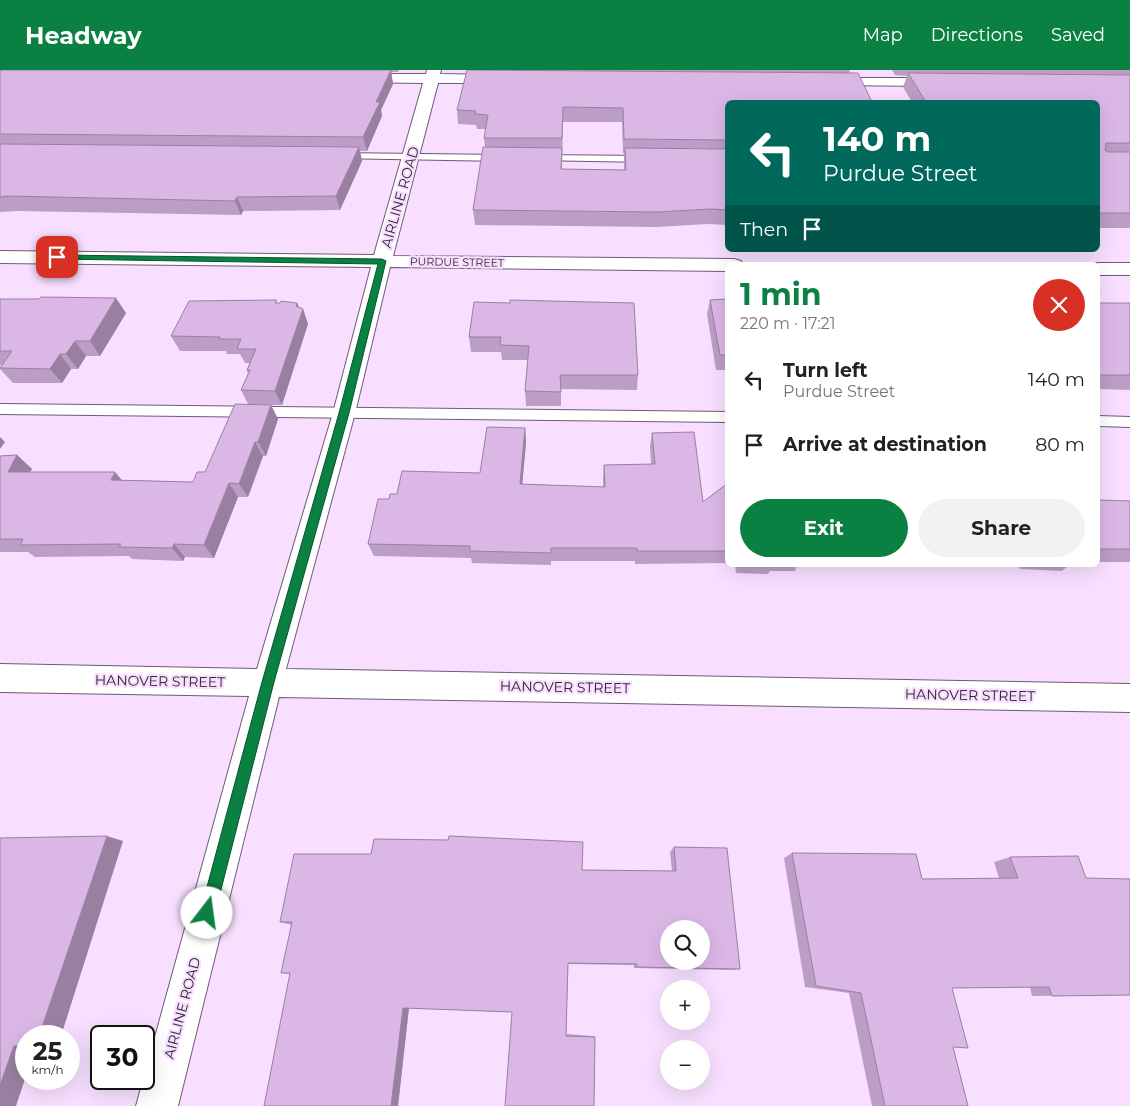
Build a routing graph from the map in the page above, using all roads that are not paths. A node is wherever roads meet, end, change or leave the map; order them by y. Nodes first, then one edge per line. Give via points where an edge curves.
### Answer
1 (433, 74) edge
2 (343, 78) edge
3 (511, 80) edge
4 (811, 81) edge
5 (950, 82) edge
6 (323, 156) edge
7 (412, 157) junction
8 (510, 158) edge
9 (530, 158) edge
10 (658, 159) edge
11 (0, 257) edge
12 (382, 261) junction
13 (725, 265) edge
14 (1100, 269) edge
15 (1130, 269) edge
16 (0, 409) edge
17 (344, 413) junction
18 (725, 417) edge
19 (1100, 421) edge
20 (1130, 422) edge
21 (0, 678) edge
22 (268, 682) junction
23 (1130, 698) edge
24 (157, 1106) edge

1 - 2 street
1 - 3 street
1 - 7 street, AIRLINE ROAD
4 - 5 street
6 - 7 lane
7 - 8 lane
7 - 12 street, AIRLINE ROAD
9 - 10 lane
11 - 12 street, PURDUE STREET
12 - 13 street, PURDUE STREET
12 - 17 street, AIRLINE ROAD
14 - 15 street
16 - 17 lane
17 - 18 lane
17 - 22 street, AIRLINE ROAD
19 - 20 lane
21 - 22 street, HANOVER STREET
22 - 23 street, HANOVER STREET
22 - 24 street, AIRLINE ROAD

